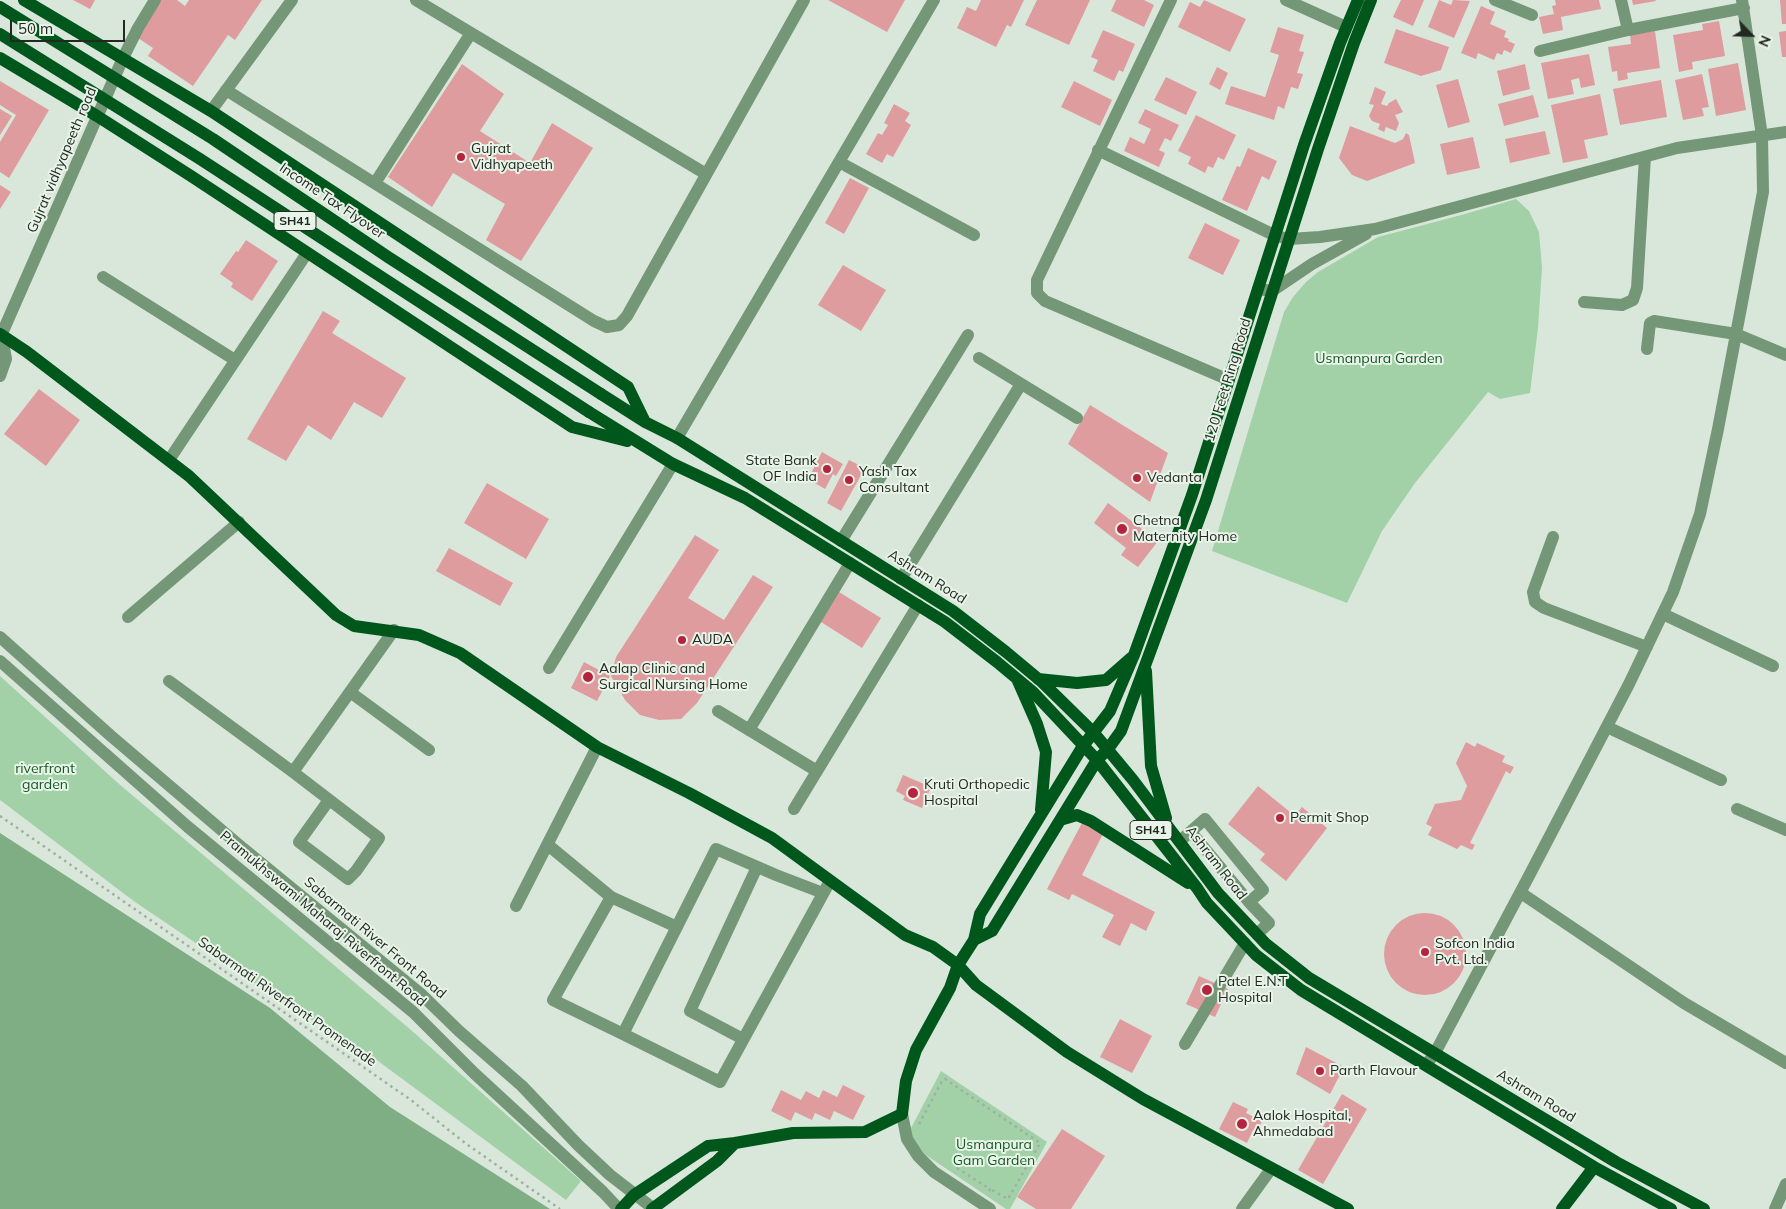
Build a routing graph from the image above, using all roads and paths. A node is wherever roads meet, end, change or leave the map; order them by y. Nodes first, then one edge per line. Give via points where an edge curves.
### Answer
1 (24, 0) edge
2 (156, 0) edge
3 (292, 0) edge
4 (416, 0) edge
5 (804, 0) edge
6 (934, 0) edge
7 (1171, 0) edge
8 (1286, 0) edge
9 (1358, 0) edge
10 (1372, 0) edge
11 (1495, 0) edge
12 (1621, 0) edge
13 (1743, 4) edge
14 (0, 7) edge
15 (1532, 15) dead end
16 (1346, 27) junction
17 (1628, 30) junction
18 (471, 33) junction
19 (0, 34) edge
20 (1540, 50) dead end
21 (0, 58) edge
22 (123, 58) junction
23 (226, 90) junction
24 (211, 112) junction
25 (97, 116) junction
26 (1786, 132) edge
27 (1762, 136) junction
28 (1098, 150) junction
29 (1645, 157) junction
30 (839, 162) junction
31 (706, 174) junction
32 (375, 183) junction
33 (1375, 229) junction
34 (974, 235) dead end
35 (1276, 236) junction
36 (1289, 239) junction
37 (306, 253) junction
38 (103, 277) dead end
39 (1258, 289) junction
40 (1272, 291) junction
41 (1584, 302) dead end
42 (1736, 334) junction
43 (968, 335) dead end
44 (1, 336) edge
45 (1647, 349) dead end
46 (1786, 355) edge
47 (979, 358) dead end
48 (235, 360) junction
49 (0, 376) edge
50 (1229, 380) junction
51 (1021, 384) junction
52 (1077, 418) dead end
53 (645, 422) junction
54 (677, 438) junction
55 (637, 443) junction
56 (169, 460) junction
57 (673, 464) junction
58 (239, 522) junction
59 (1553, 537) dead end
60 (842, 541) junction
61 (850, 563) junction
62 (901, 579) junction
63 (918, 605) junction
64 (1663, 614) junction
65 (128, 616) dead end
66 (394, 630) junction
67 (0, 637) edge
68 (1647, 646) junction
69 (1134, 655) junction
70 (0, 661) edge
71 (1146, 663) junction
72 (1773, 666) dead end
73 (549, 668) dead end
74 (1017, 678) junction
75 (1038, 679) junction
76 (169, 681) dead end
77 (350, 692) junction
78 (718, 711) dead end
79 (1607, 727) junction
80 (749, 730) junction
81 (1094, 733) junction
82 (1083, 746) junction
83 (597, 747) junction
84 (1108, 749) junction
85 (429, 750) dead end
86 (1097, 760) junction
87 (818, 771) junction
88 (293, 772) junction
89 (1721, 780) dead end
90 (329, 800) junction
91 (794, 809) dead end
92 (1737, 809) dead end
93 (1041, 815) junction
94 (0, 816) edge
95 (1060, 820) junction
96 (1168, 825) junction
97 (1786, 830) edge
98 (1191, 832) junction
99 (1180, 842) junction
100 (548, 845) junction
101 (757, 867) junction
102 (830, 881) junction
103 (1197, 888) junction
104 (824, 893) junction
105 (1520, 893) junction
106 (610, 897) junction
107 (1249, 902) junction
108 (516, 906) dead end
109 (677, 927) junction
110 (1257, 934) junction
111 (974, 940) junction
112 (1245, 943) junction
113 (958, 965) junction
114 (623, 1034) junction
115 (743, 1039) junction
116 (1185, 1044) dead end
117 (1435, 1052) junction
118 (1786, 1063) edge
119 (1426, 1065) junction
120 (902, 1114) junction
121 (916, 1128) dead end
122 (735, 1143) junction
123 (952, 1166) dead end
124 (1594, 1167) junction
125 (1271, 1169) junction
126 (1786, 1184) edge
127 (990, 1189) junction
128 (634, 1195) junction
129 (986, 1206) edge
130 (1663, 1207) edge
131 (560, 1209) edge
132 (620, 1209) edge
133 (653, 1209) edge
134 (1242, 1209) edge
135 (1348, 1209) edge
136 (1562, 1209) edge
137 (1704, 1209) edge
138 (1775, 1209) edge

1 - 22 main road
2 - 22 street, Gujrat vidhyapeeth road
3 - 23 street
4 - 18 street
5 - 31 street
6 - 30 street
7 - 28 street
8 - 16 street
9 - 16 main road, 120 Feet Ring Road
10 - 36 main road, 120 Feet Ring Road via 1354,43
11 - 15 street
12 - 17 street
13 - 17 street
13 - 27 street
14 - 53 main road, Income Tax Flyover, bridge via 200,130 388,257
16 - 35 main road, 120 Feet Ring Road
17 - 20 street
18 - 31 street
18 - 32 street
19 - 55 main road, SH41, bridge via 208,164
21 - 25 main road
22 - 24 main road
22 - 25 street, Gujrat vidhyapeeth road
23 - 24 street
23 - 32 street
24 - 53 main road via 628,387
25 - 37 main road
25 - 44 street, Gujrat vidhyapeeth road
26 - 27 street
27 - 29 street via 1677,148
27 - 42 street via 1763,192
28 - 35 street
28 - 50 street via 1037,280 1037,293 1045,301
29 - 33 street
29 - 41 street via 1633,300 1622,305
30 - 34 street
30 - 54 street
31 - 32 street via 627,316 619,325 607,327
33 - 36 street
33 - 40 street via 1312,264
35 - 36 street
35 - 39 main road, 120 Feet Ring Road
36 - 40 main road, 120 Feet Ring Road
37 - 48 street
37 - 55 main road via 572,427
38 - 48 street
39 - 40 street
39 - 50 main road, 120 Feet Ring Road
40 - 71 main road, 120 Feet Ring Road via 1206,500
42 - 45 street via 1654,321 1650,323
42 - 46 street
42 - 64 street via 1700,514
43 - 60 street
44 - 49 street via 6,359
44 - 56 main road via 27,352
47 - 51 street
48 - 56 street
50 - 69 main road, 120 Feet Ring Road via 1192,495
51 - 52 street
51 - 62 street
53 - 54 main road, Ashram Road
54 - 60 main road, Ashram Road
55 - 57 main road, Ashram Road / SH41
56 - 58 main road
57 - 61 main road, Ashram Road / SH41 via 745,498
57 - 73 street
58 - 65 street
58 - 66 main road via 336,615 354,626
59 - 68 street via 1533,592 1535,602
60 - 62 main road, Ashram Road
61 - 63 main road, Ashram Road / SH41
61 - 80 street
62 - 75 main road, Ashram Road via 953,611
63 - 74 main road, Ashram Road / SH41
63 - 87 street
64 - 68 street
64 - 72 street
66 - 77 street
66 - 83 main road via 419,635 460,653
67 - 128 street, Sabarmati River Front Road via 239,845 422,995
68 - 79 street
69 - 75 main road via 1106,680 1077,684
69 - 81 main road, 120 Feet Ring Road via 1110,711
70 - 132 street, Pramukhswami Maharaj Riverfront Road via 188,827 413,1012
71 - 84 main road, 120 Feet Ring Road via 1121,731
71 - 96 main road via 1151,766
74 - 82 main road, Ashram Road / SH41
74 - 93 main road via 1046,752
75 - 81 main road, Ashram Road
76 - 88 street
77 - 85 street
77 - 88 street
78 - 80 street
79 - 89 street
79 - 105 street
80 - 87 street
81 - 82 main road, 120 Feet Ring Road
81 - 84 main road, Ashram Road
82 - 86 main road, Ashram Road / SH41
82 - 93 main road, 120 Feet Ring Road
83 - 100 street
83 - 102 main road via 772,838
84 - 86 main road, 120 Feet Ring Road
84 - 96 main road, Ashram Road
86 - 95 main road, 120 Feet Ring Road
86 - 103 main road, Ashram Road / SH41
87 - 91 street
88 - 90 street
90 - 90 street via 379,838 348,879 299,842
92 - 97 street
93 - 111 main road, 120 Feet Ring Road via 980,914
94 - 131 path, Sabarmati Riverfront Promenade via 411,1100 465,1143
95 - 103 main road via 1077,815 1090,821
95 - 111 main road, 120 Feet Ring Road via 992,931
96 - 99 main road, Ashram Road
98 - 99 street
98 - 107 street
98 - 107 street via 1204,820 1263,890
99 - 110 main road, Ashram Road via 1218,893
100 - 106 street
100 - 108 street
101 - 104 street
101 - 109 street via 716,850
101 - 115 street via 690,1011
102 - 104 street
102 - 113 main road via 905,935 933,947
103 - 112 main road, Ashram Road / SH41
104 - 115 street
105 - 117 street
105 - 118 street via 1684,1003
106 - 109 street
106 - 114 street via 553,1000
107 - 110 street via 1269,923
109 - 114 street
110 - 117 main road, Ashram Road via 1309,978
111 - 113 main road
112 - 116 street
112 - 119 main road, Ashram Road / SH41 via 1301,990
113 - 120 main road via 950,988 916,1050 906,1081
113 - 125 main road via 976,986 1067,1052 1143,1099
114 - 115 street via 720,1082
117 - 119 street
117 - 137 main road, Ashram Road via 1616,1162
119 - 124 main road, Ashram Road / SH41
120 - 122 main road via 865,1132 793,1133
120 - 129 street via 907,1139 918,1156 934,1172
121 - 127 path via 945,1079 1040,1143 1008,1199
122 - 128 main road via 708,1146
122 - 133 main road via 717,1161
123 - 127 path
124 - 130 main road, Ashram Road / SH41
124 - 136 main road
125 - 134 street
125 - 135 main road
126 - 138 street
127 - 129 path
128 - 132 main road
128 - 133 street, Sabarmati River Front Road

